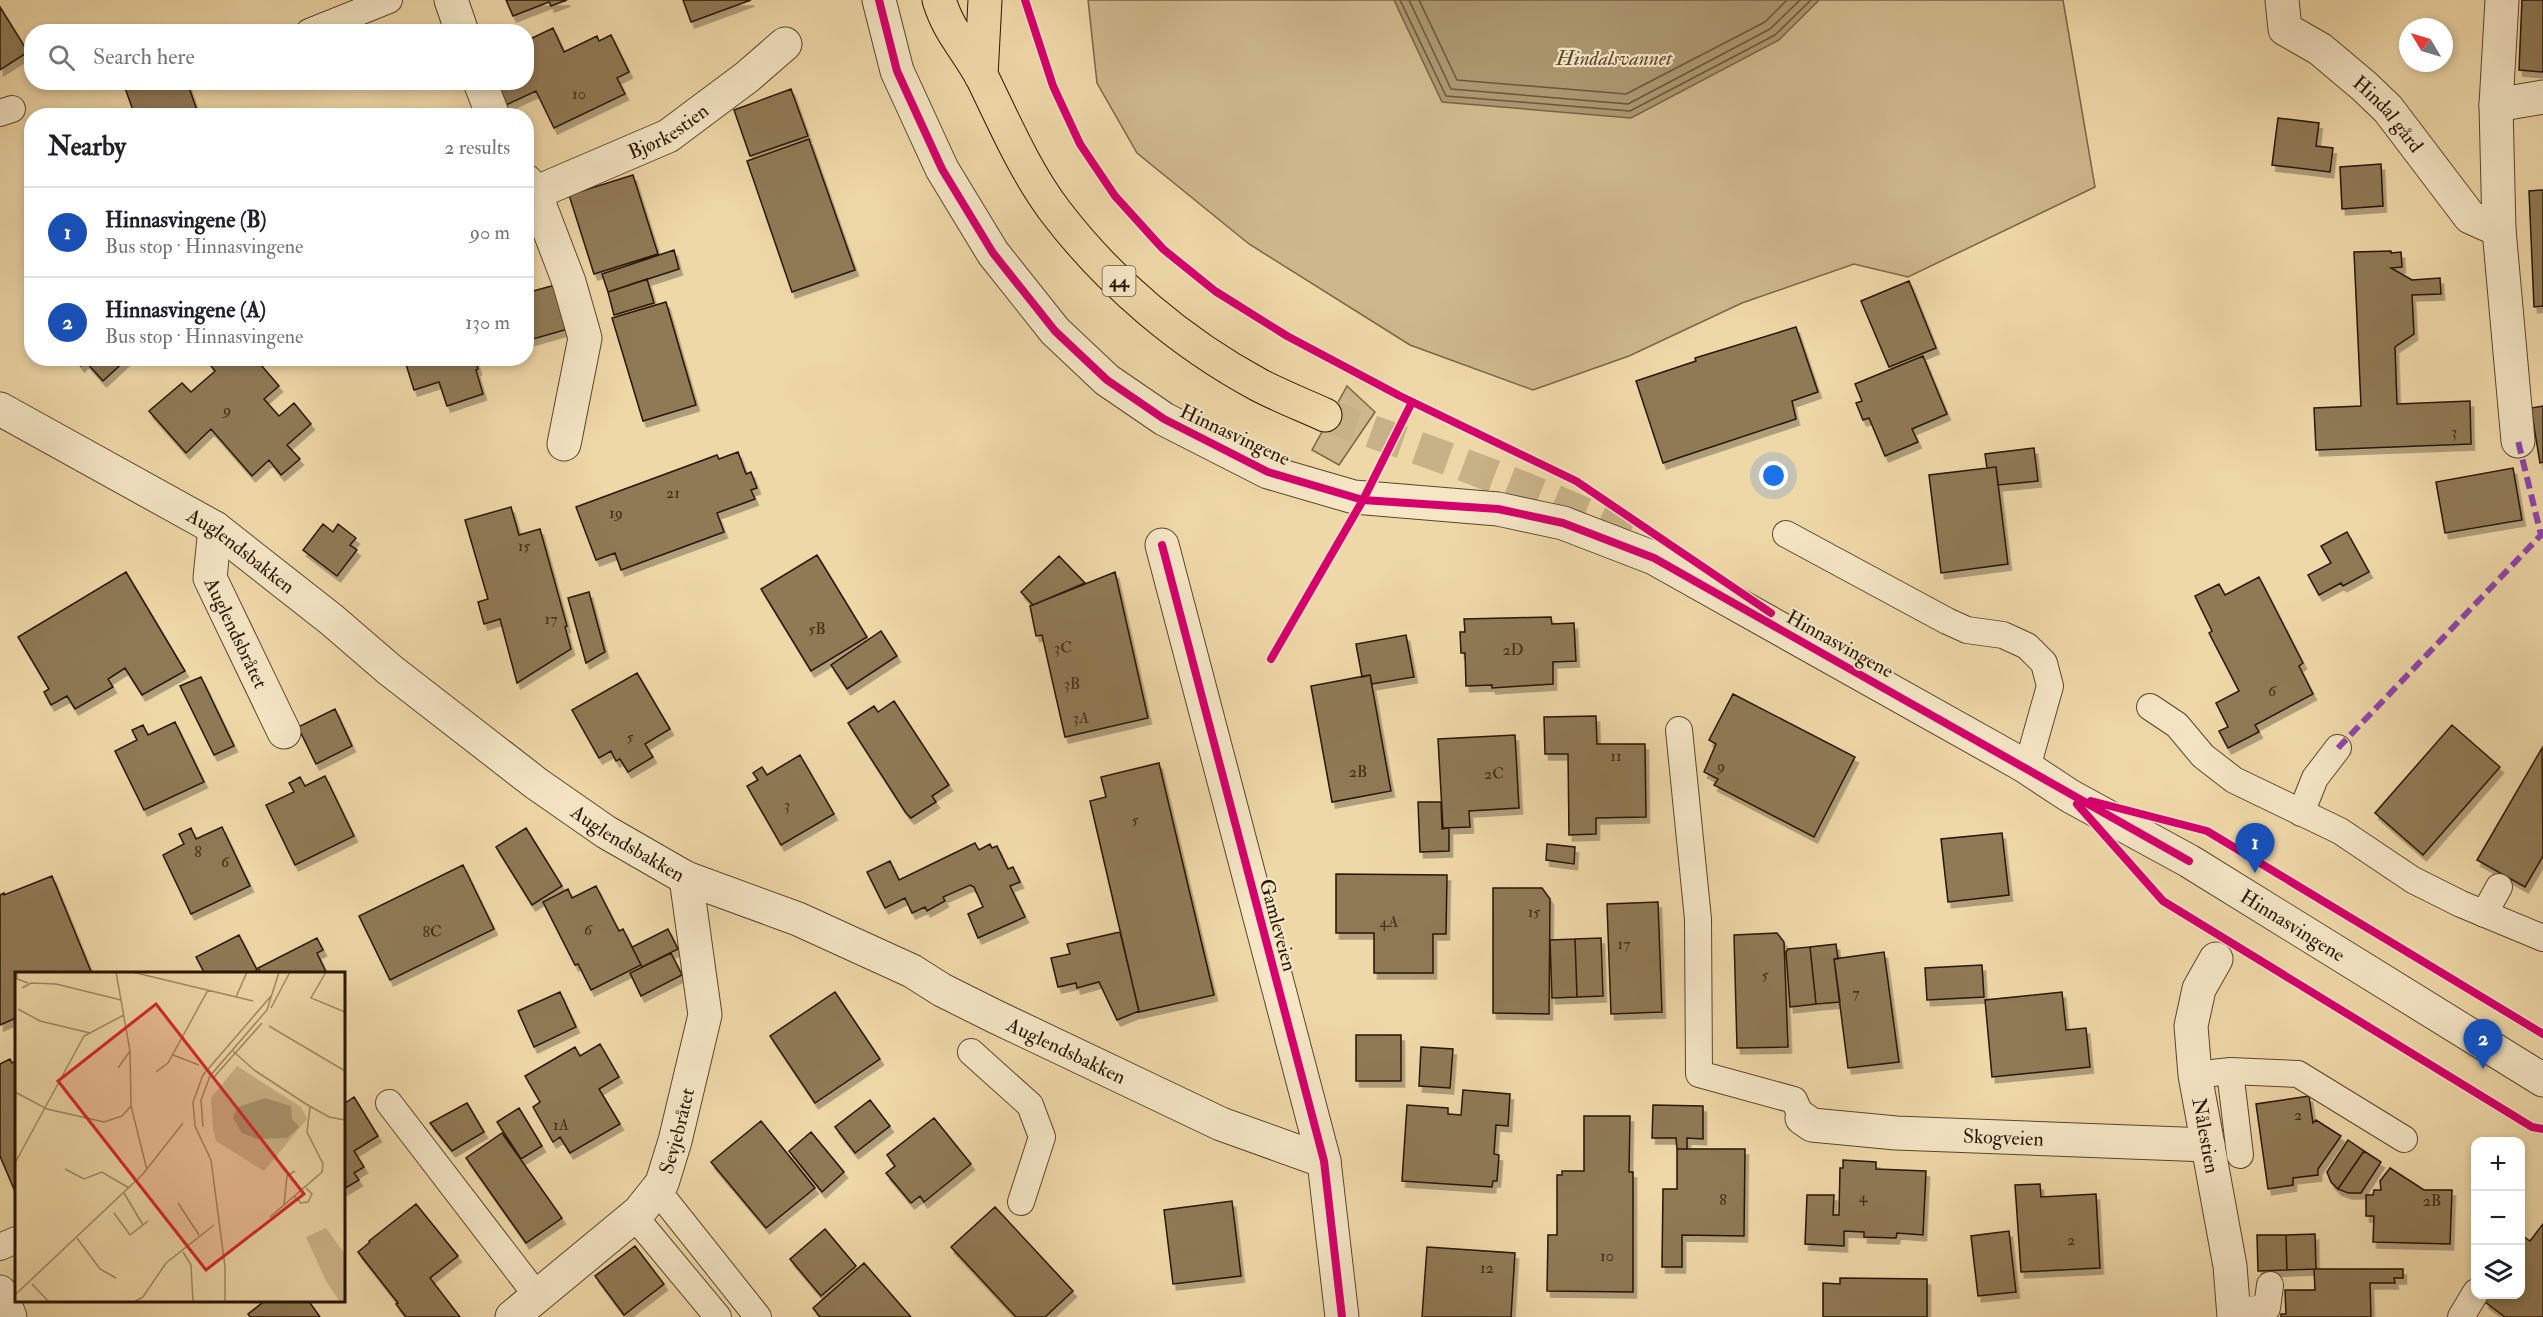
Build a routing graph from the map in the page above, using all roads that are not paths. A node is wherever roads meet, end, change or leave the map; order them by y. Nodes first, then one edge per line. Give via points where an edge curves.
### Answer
1 (389, 0) edge
2 (451, 0) edge
3 (879, 0) edge
4 (939, 0) edge
5 (985, 0) edge
6 (2282, 0) edge
7 (2502, 0) edge
8 (329, 24) edge
9 (459, 24) edge
10 (785, 44) dead end
11 (981, 76) junction
12 (483, 90) edge
13 (2543, 97) edge
14 (2496, 105) junction
15 (490, 108) edge
16 (534, 186) edge
17 (534, 194) edge
18 (2499, 230) junction
19 (0, 410) edge
20 (1325, 415) tunnel mouth
21 (2518, 441) dead end
22 (564, 444) dead end
23 (215, 528) junction
24 (1786, 534) dead end
25 (1162, 545) dead end
26 (2150, 707) dead end
27 (1679, 730) dead end
28 (284, 732) dead end
29 (2338, 748) dead end
30 (2025, 764) junction
31 (2301, 813) junction
32 (686, 878) junction
33 (2499, 887) dead end
34 (2484, 914) junction
35 (2540, 930) edge
36 (2216, 959) dead end
37 (971, 1052) dead end
38 (2230, 1071) junction
39 (2195, 1075) junction
40 (2543, 1080) edge
41 (389, 1103) dead end
42 (1802, 1118) joint
43 (2404, 1139) dead end
44 (2208, 1145) junction
45 (2240, 1155) dead end
46 (1324, 1161) junction
47 (657, 1191) junction
48 (1021, 1202) dead end
49 (634, 1216) junction
50 (15, 1240) edge
51 (0, 1247) edge
52 (2270, 1285) dead end
53 (0, 1292) edge
54 (538, 1296) junction
55 (2471, 1299) edge
56 (2234, 1314) edge
57 (10, 1317) edge
58 (512, 1317) edge
59 (718, 1317) edge
60 (758, 1317) edge
61 (1342, 1317) edge
62 (2461, 1317) edge

1 - 8 lane
2 - 9 street
3 - 30 street, Hinnasvingene via 897,71 942,169 993,253 1055,331 1107,380 1164,419 1268,472 1363,500 1498,509 1563,523 1654,558
4 - 11 main road, 44 via 945,21
5 - 11 main road, 44
6 - 18 street, Hindal gård via 2285,29 2320,50 2364,86 2388,109 2470,217
7 - 14 street
10 - 16 street, Bjørkestien via 668,136
11 - 20 main road, 44 via 1028,170 1056,211 1128,290 1214,359 1260,386
12 - 15 street
13 - 14 street
14 - 18 street
17 - 22 street, Bjørkestien via 569,282 585,338
18 - 21 street
19 - 23 street, Auglendsbakken
23 - 28 street, Auglendsbråtet via 210,578
23 - 32 street, Auglendsbakken via 537,784 606,832
24 - 30 lane via 1947,621 1967,630 2003,635 2027,646 2044,663 2050,686
25 - 46 street, Gamleveien
26 - 31 lane via 2176,725 2203,756 2234,780
27 - 42 lane via 1697,908 1699,1074 1794,1101
29 - 31 lane via 2315,778
30 - 40 street, Hinnasvingene via 2070,796 2189,861
31 - 34 lane via 2340,831 2413,880
32 - 46 street, Auglendsbakken via 798,919 1214,1120
32 - 47 street, Sevjebråtet via 705,1015 675,1141
33 - 34 lane
34 - 35 lane
36 - 39 street, Nålestien via 2199,989 2192,1026
37 - 48 lane via 1030,1105 1042,1137
38 - 39 lane
38 - 43 lane via 2298,1074
38 - 45 lane
39 - 44 street, Nålestien
41 - 54 lane
42 - 44 street, Skogveien via 1812,1125 1896,1133
44 - 56 street, Nålestien via 2230,1266
46 - 61 street, Gamleveien
47 - 49 street, Sevjebråtet
47 - 60 lane
49 - 54 street, Sevjebråtet
49 - 59 lane
50 - 51 lane
52 - 56 lane via 2267,1308
53 - 57 street
54 - 58 street, Sevjebråtet
55 - 62 lane

